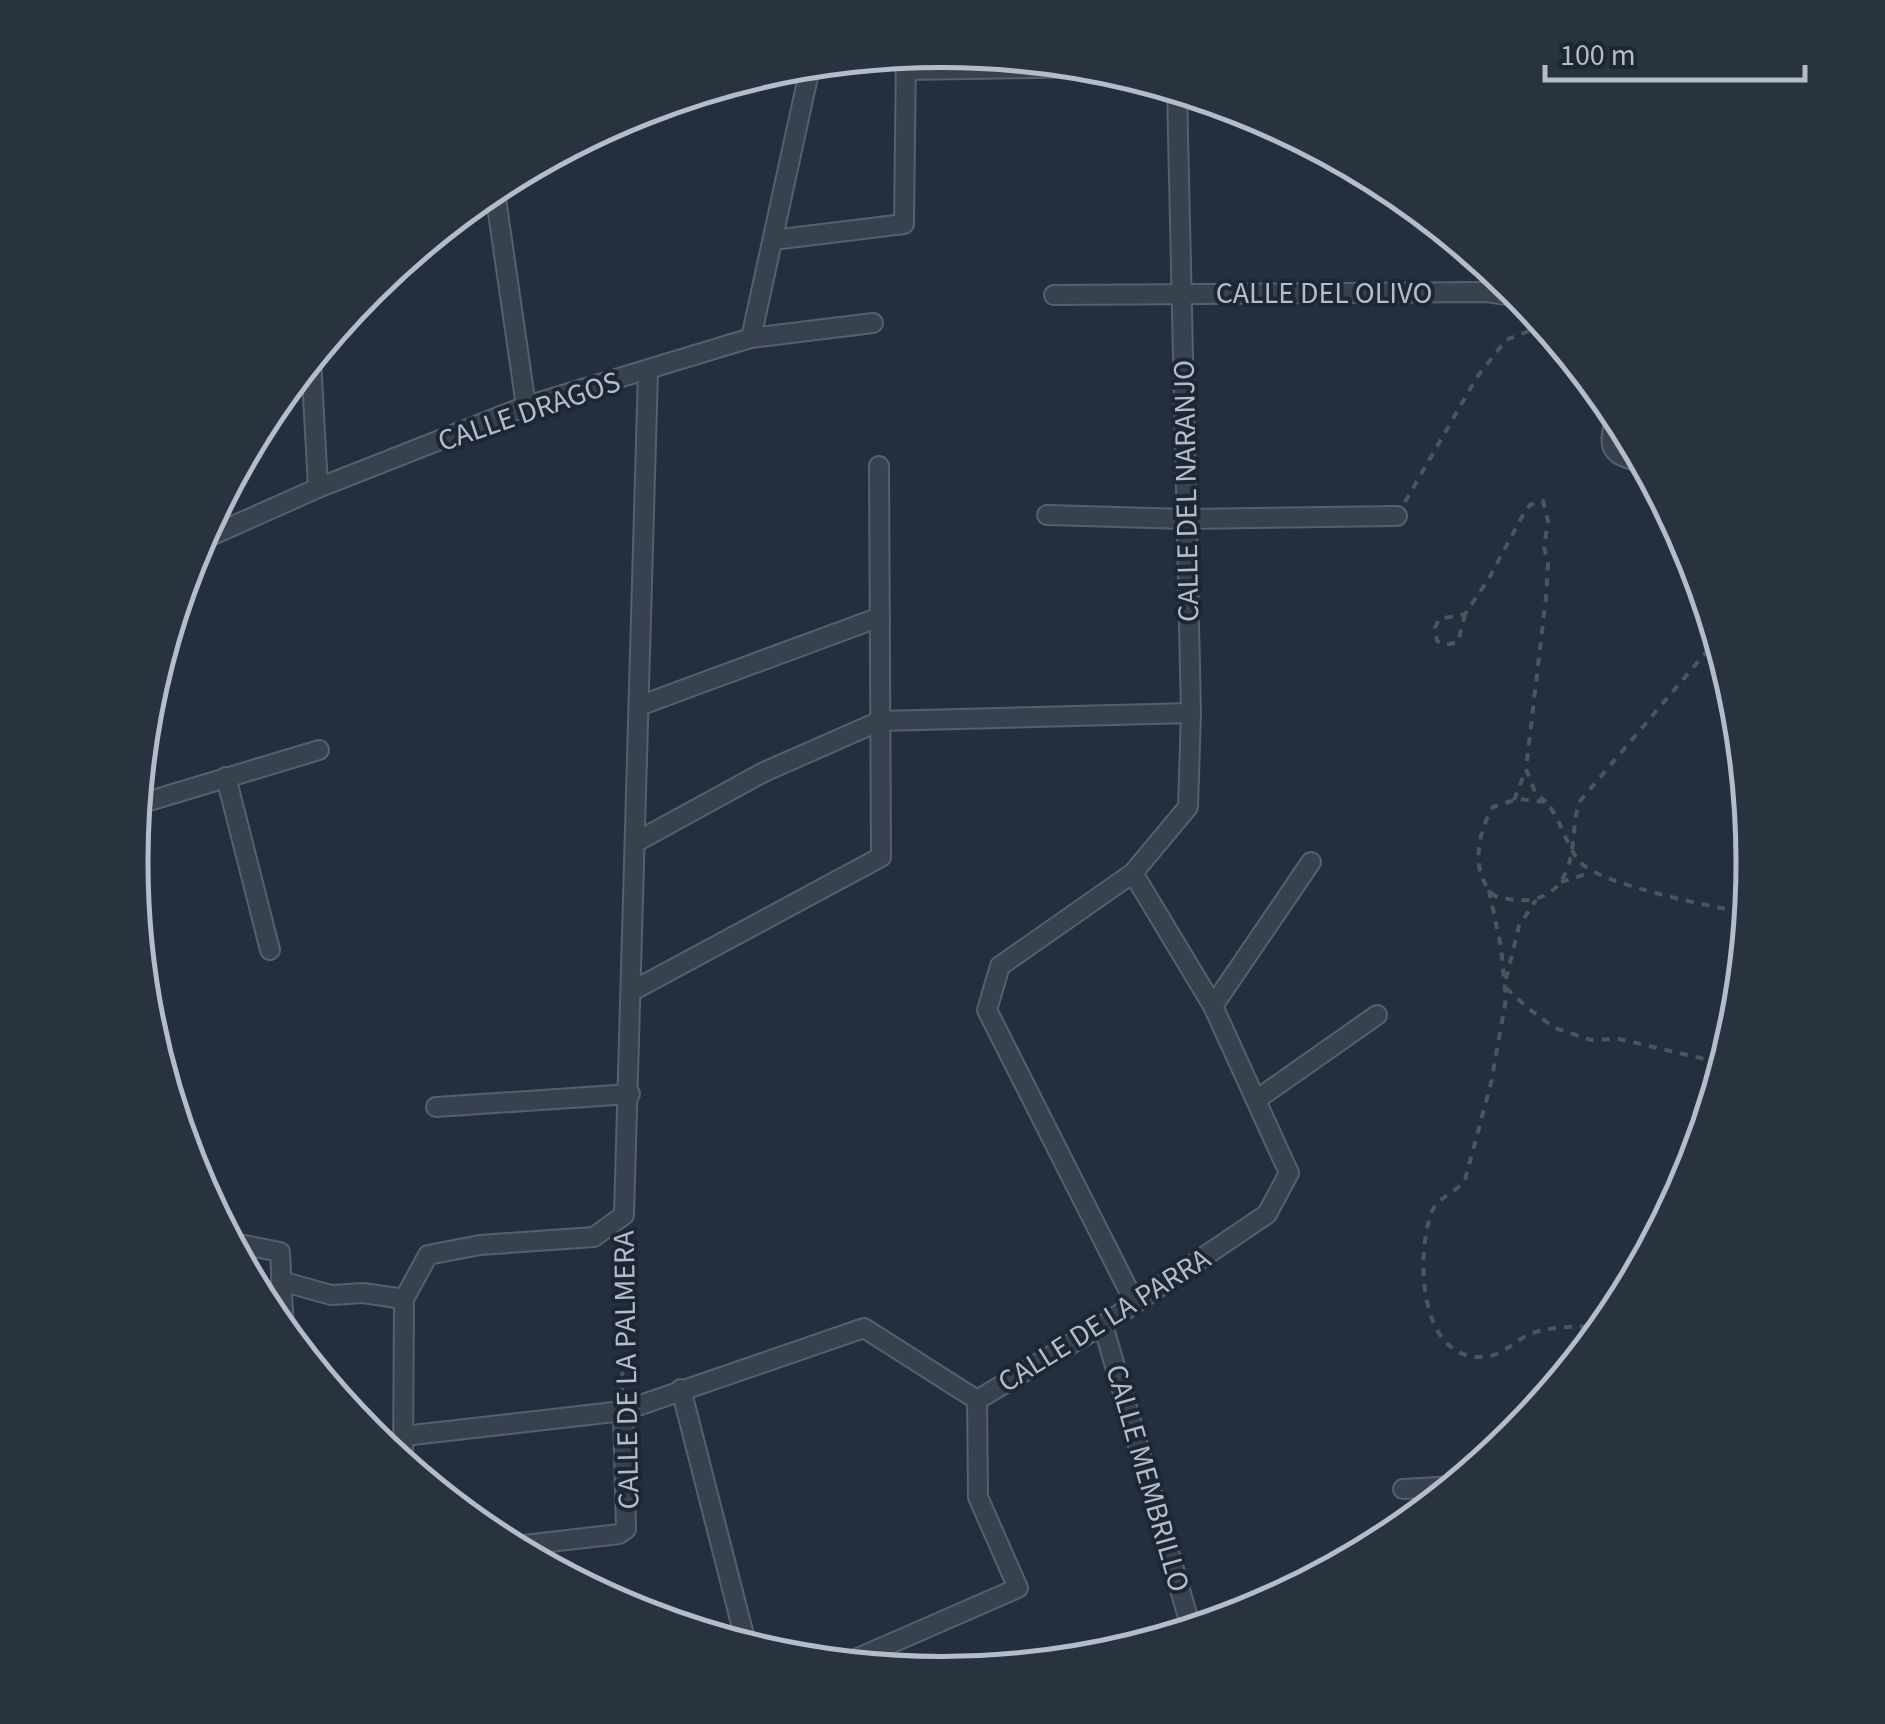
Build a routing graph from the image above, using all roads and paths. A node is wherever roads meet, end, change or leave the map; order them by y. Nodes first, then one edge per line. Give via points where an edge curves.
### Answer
1 (906, 69) edge
2 (808, 79) edge
3 (1177, 104) edge
4 (497, 204) edge
5 (773, 240) junction
6 (1182, 294) junction
7 (1497, 294) edge
8 (1054, 295) dead end
9 (874, 323) dead end
10 (1532, 330) edge
11 (751, 338) junction
12 (648, 371) junction
13 (312, 378) edge
14 (526, 406) junction
15 (1611, 434) edge
16 (1628, 460) edge
17 (879, 466) dead end
18 (318, 488) junction
19 (1047, 515) dead end
20 (1397, 516) joint
21 (1186, 519) junction
22 (220, 532) edge
23 (1464, 614) junction
24 (880, 617) junction
25 (1708, 650) edge
26 (639, 706) junction
27 (1191, 713) junction
28 (880, 721) junction
29 (319, 750) dead end
30 (1526, 764) junction
31 (226, 776) junction
32 (151, 800) edge
33 (1514, 800) junction
34 (1546, 802) junction
35 (636, 842) junction
36 (1572, 850) junction
37 (1311, 862) dead end
38 (1133, 873) junction
39 (1593, 873) junction
40 (1557, 884) junction
41 (1488, 890) junction
42 (1536, 900) junction
43 (1735, 909) edge
44 (270, 950) dead end
45 (1505, 985) junction
46 (632, 991) junction
47 (1213, 1006) junction
48 (1376, 1014) dead end
49 (1712, 1060) edge
50 (630, 1094) junction
51 (1256, 1100) junction
52 (436, 1107) dead end
53 (624, 1215) junction
54 (247, 1246) edge
55 (281, 1281) junction
56 (404, 1300) junction
57 (282, 1303) edge
58 (1135, 1303) junction
59 (1103, 1325) junction
60 (1586, 1328) edge
61 (682, 1389) junction
62 (977, 1400) junction
63 (623, 1411) junction
64 (404, 1436) junction
65 (404, 1445) edge
66 (1432, 1487) edge
67 (1403, 1489) dead end
68 (534, 1543) edge
69 (1188, 1617) edge
70 (743, 1630) edge
71 (869, 1653) edge

1 - 5 street via 904,224
2 - 5 street
3 - 6 street, CALLE DEL NARANJO
4 - 14 street
5 - 11 street
6 - 7 street, CALLE DEL OLIVO
6 - 8 street, CALLE DEL OLIVO
6 - 21 street, CALLE DEL NARANJO
9 - 11 street, CALLE DRAGOS
10 - 20 path via 1506,340
11 - 12 street, CALLE DRAGOS
12 - 14 street, CALLE DRAGOS
12 - 26 street, CALLE DE LA PALMERA
13 - 18 street
14 - 18 street, CALLE DRAGOS
15 - 16 street via 1613,450
17 - 24 street
18 - 22 street, CALLE DRAGOS
19 - 21 street
20 - 21 street
21 - 27 street, CALLE DEL NARANJO
23 - 23 path via 1439,618 1437,641 1458,642
23 - 30 path via 1523,515 1543,501 1546,597
24 - 26 street
24 - 28 street
25 - 36 path via 1580,800
26 - 35 street, CALLE DE LA PALMERA
27 - 28 street
27 - 38 street, CALLE DEL NARANJO via 1188,807
28 - 35 street via 764,772
28 - 46 street via 882,856
29 - 31 street
30 - 33 path
30 - 34 path via 1535,792
31 - 32 street
31 - 44 street
33 - 34 path
33 - 41 path via 1494,807 1479,833
34 - 36 path
35 - 46 street, CALLE DE LA PALMERA
36 - 39 path
36 - 40 path
37 - 47 street
38 - 47 street, CALLE DE LA PARRA
38 - 58 street, CALLE DEL NARANJO via 1000,966 988,1010
39 - 40 path
39 - 43 path
40 - 42 path
41 - 42 path via 1513,901
41 - 45 path
42 - 45 path via 1519,926
45 - 49 path via 1529,1010 1568,1032
45 - 60 path via 1491,1082 1465,1180 1435,1204 1426,1228 1424,1288 1433,1323 1455,1350 1488,1356 1534,1332
46 - 50 street, CALLE DE LA PALMERA
47 - 51 street, CALLE DE LA PARRA
48 - 51 street
50 - 52 street
50 - 53 street, CALLE DE LA PALMERA
51 - 58 street, CALLE DE LA PARRA via 1289,1173 1266,1214
53 - 56 street, CALLE DE LA PALMERA via 594,1237 428,1255
53 - 63 path, CALLE DE LA PALMERA
54 - 55 street via 280,1252
55 - 56 street via 331,1295
55 - 57 street
56 - 64 street, CALLE DE LA PALMERA
58 - 59 street, CALLE DE LA PARRA
59 - 62 street, CALLE DE LA PARRA
59 - 69 street, CALLE MEMBRILLO
61 - 62 street, CALLE DE LA PARRA via 864,1328
61 - 63 street, CALLE DE LA PARRA
61 - 70 street
62 - 71 street via 978,1497 1018,1588
63 - 64 street, CALLE DE LA PARRA
63 - 68 street, CALLE DE LA PALMERA via 626,1528
64 - 65 street, CALLE DE LA PALMERA
66 - 67 street

